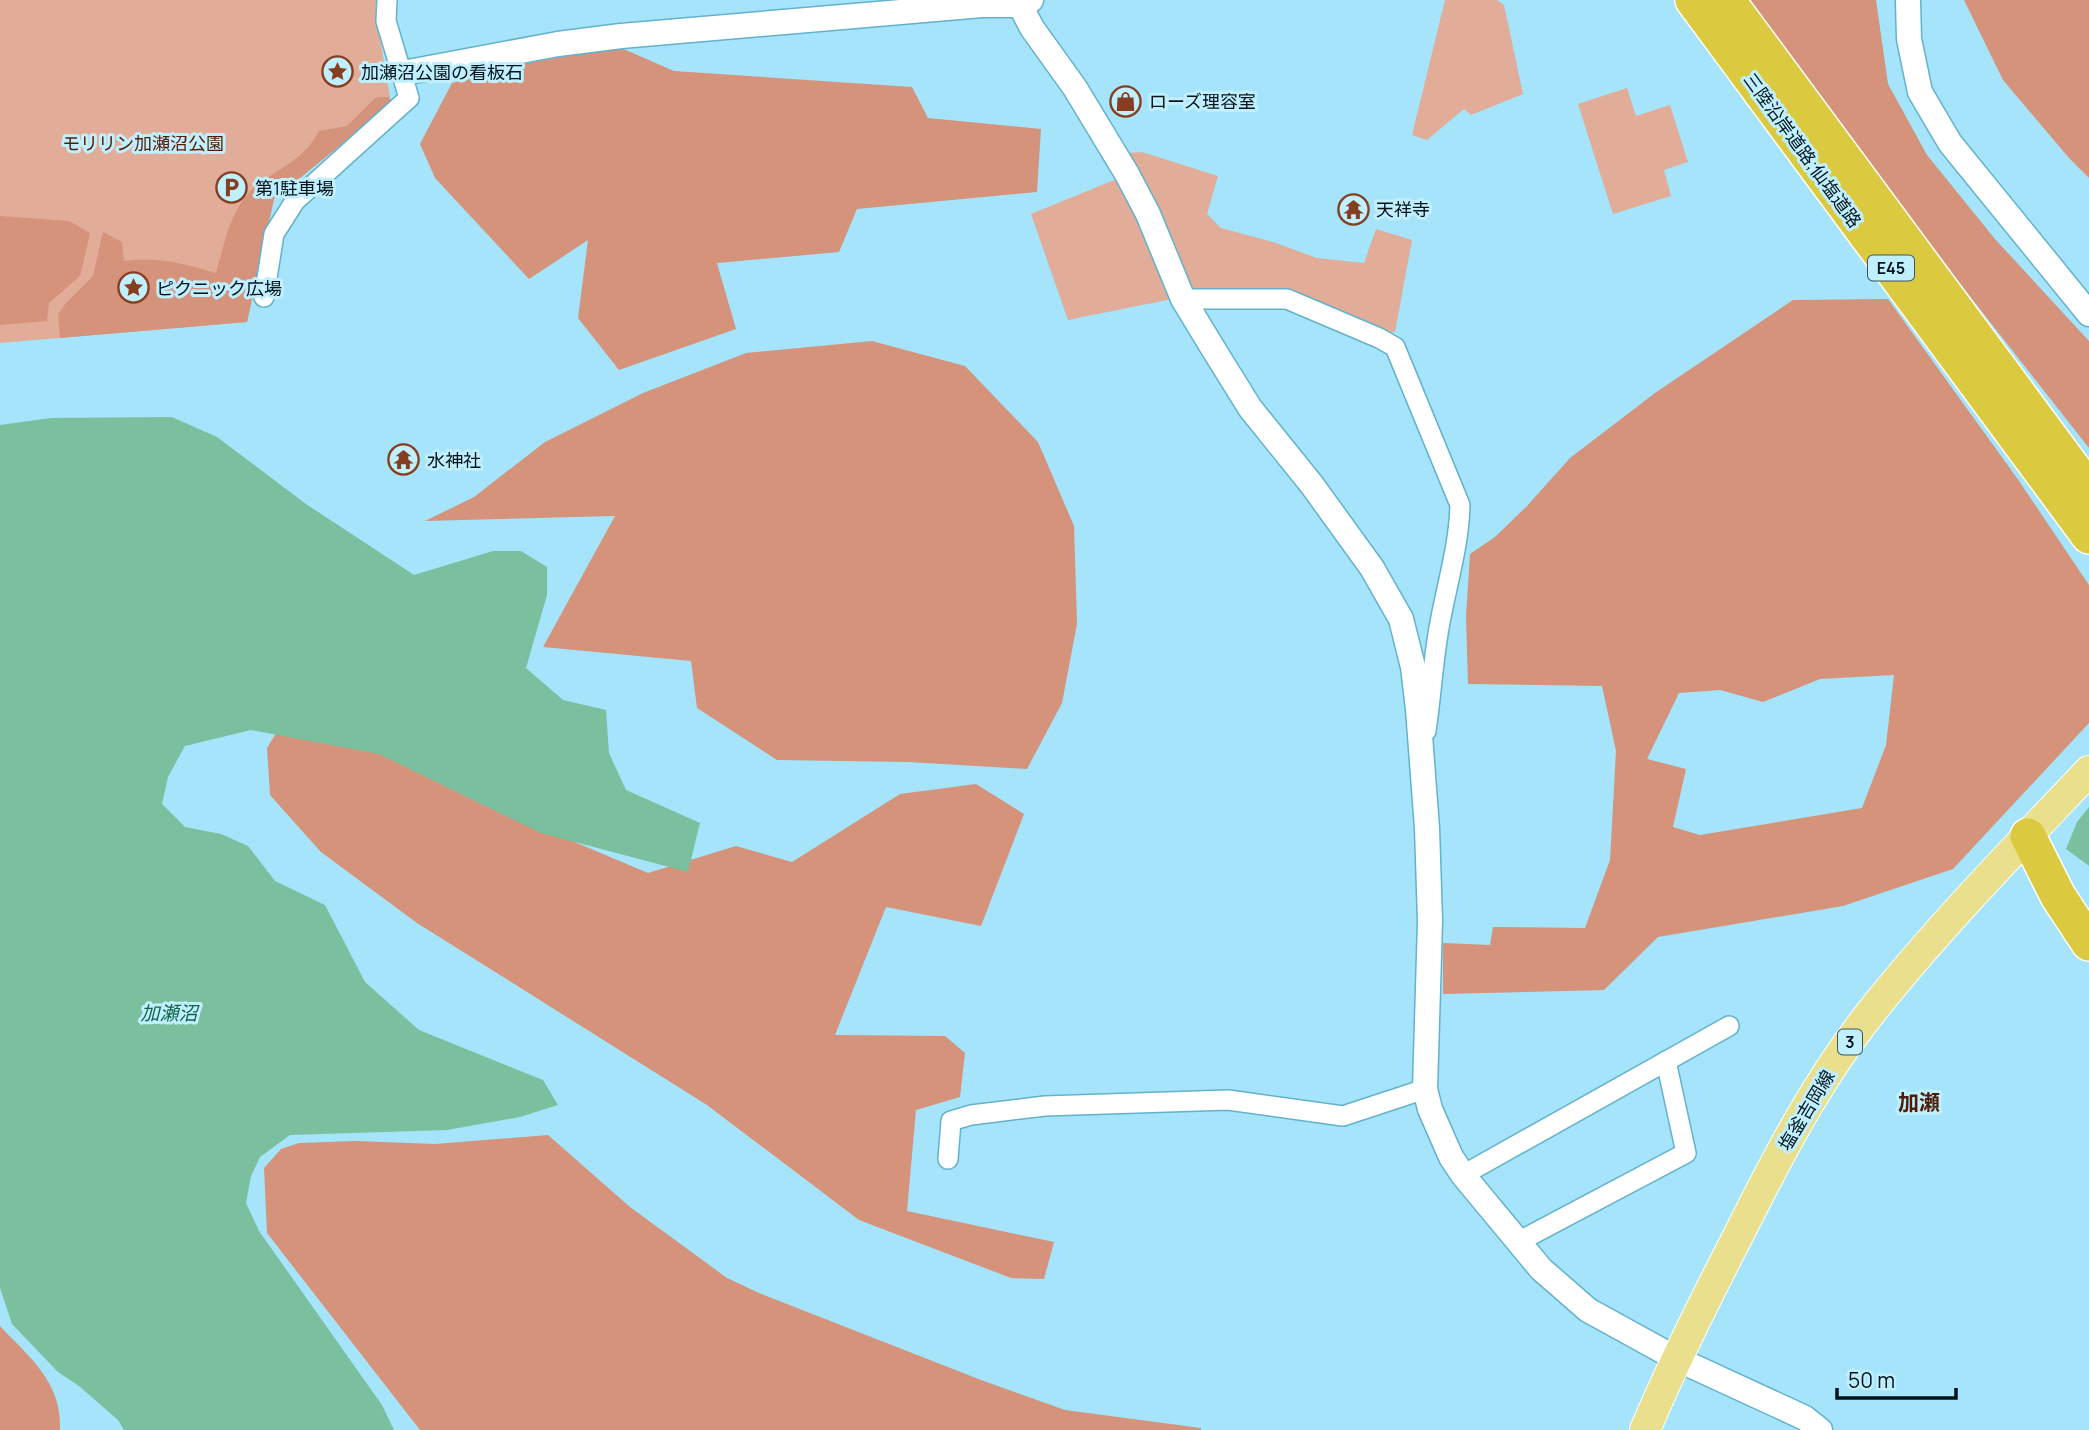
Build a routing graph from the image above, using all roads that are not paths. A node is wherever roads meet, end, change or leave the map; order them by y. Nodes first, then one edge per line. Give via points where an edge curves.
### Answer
1 (387, 0) edge
2 (1693, 0) edge
3 (1727, 0) edge
4 (1908, 0) edge
5 (979, 2) edge
6 (1025, 3) edge
7 (403, 73) junction
8 (264, 297) dead end
9 (1183, 299) junction
10 (2089, 314) edge
11 (2067, 474) edge
12 (2089, 490) edge
13 (2089, 536) edge
14 (2089, 545) edge
15 (1422, 761) junction
16 (2089, 771) edge
17 (2028, 836) junction
18 (2089, 909) edge
19 (2089, 943) edge
20 (1729, 1026) dead end
21 (1666, 1061) junction
22 (1426, 1090) junction
23 (948, 1158) dead end
24 (1463, 1175) junction
25 (1518, 1242) junction
26 (1677, 1359) junction
27 (1645, 1430) edge
28 (1820, 1430) edge

1 - 7 street via 386,21
2 - 11 highway, 三陸沿岸道路;仙塩道路 / E45
3 - 11 highway, 三陸沿岸道路;仙塩道路 / E45
4 - 10 street via 1909,39 1920,92 1950,144
5 - 6 street
5 - 7 street via 621,36
6 - 9 street via 1032,29 1075,88 1127,174
7 - 8 street via 409,98 295,201 274,234
9 - 15 street via 1250,408 1373,568 1401,619 1413,667
9 - 15 street via 1287,299 1395,347 1460,505 1438,629
11 - 12 highway, 三陸沿岸道路;仙塩道路 / E45
11 - 13 highway, 三陸沿岸道路;仙塩道路 / E45
11 - 14 highway
15 - 22 street via 1430,921
16 - 17 main road, 塩釜吉岡線 / 3
17 - 18 highway
17 - 19 highway via 2058,896
17 - 26 main road, 塩釜吉岡線 / 3 via 1872,1011 1827,1074 1786,1139
20 - 21 street
21 - 24 street
21 - 25 street via 1686,1153
22 - 23 street via 1343,1116 1228,1100 1045,1107 971,1115 951,1121
22 - 24 street via 1430,1109
24 - 25 street
25 - 26 street via 1588,1310
26 - 27 main road, 塩釜吉岡線 / 3
26 - 28 street via 1768,1399

